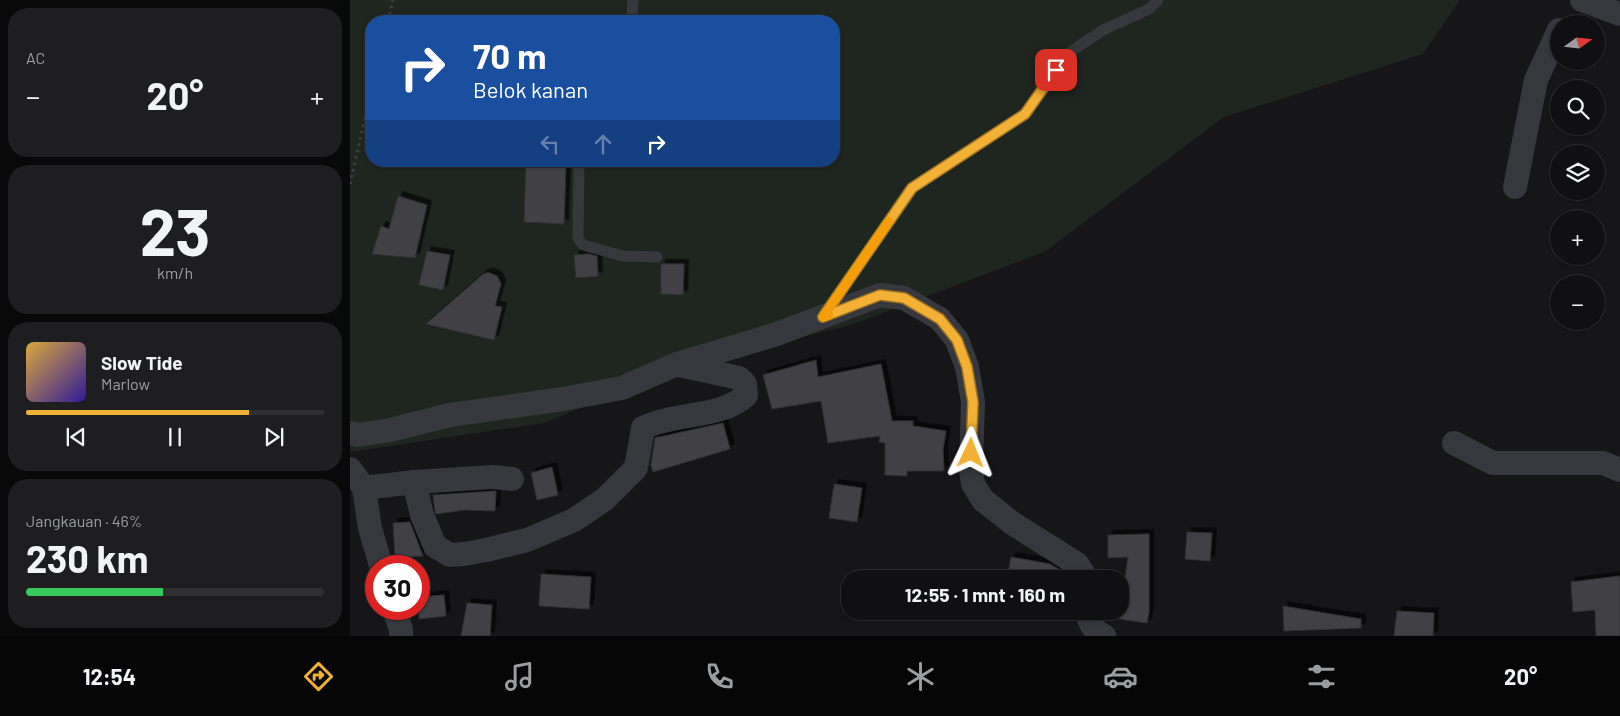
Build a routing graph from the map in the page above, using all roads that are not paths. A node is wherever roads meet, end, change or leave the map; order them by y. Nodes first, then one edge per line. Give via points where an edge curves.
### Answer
1 (633, 0) edge
2 (1158, 0) edge
3 (1573, 0) edge
4 (1582, 0) edge
5 (1620, 14) edge
6 (632, 15) edge
7 (1566, 15) edge
8 (1550, 50) edge
9 (579, 167) edge
10 (1515, 187) dead end
11 (657, 257) dead end
12 (823, 317) junction
13 (677, 364) junction
14 (350, 434) edge
15 (1454, 443) dead end
16 (350, 469) edge
17 (1620, 470) edge
18 (512, 479) dead end
19 (414, 482) junction
20 (364, 488) junction
21 (378, 555) edge
22 (1081, 570) edge
23 (398, 620) edge
24 (401, 636) edge

1 - 6 lane
2 - 12 lane via 1149,9 1102,30 1066,55 1025,114 912,188
3 - 7 street
4 - 5 street
8 - 10 street via 1536,80
9 - 11 lane via 580,242 623,256
12 - 13 street
12 - 22 street via 880,295 904,298 940,319 957,340 967,367 973,402 973,484 983,500 1012,523 1077,564
13 - 14 street via 622,388 450,415 390,430
13 - 19 street via 739,378 746,384 746,395 730,406 644,428 636,468 604,499 574,520 527,540 450,555 435,546 422,515
15 - 17 street via 1493,463 1603,463
16 - 20 street
18 - 19 street via 493,477
19 - 20 street
20 - 21 street
23 - 24 street

